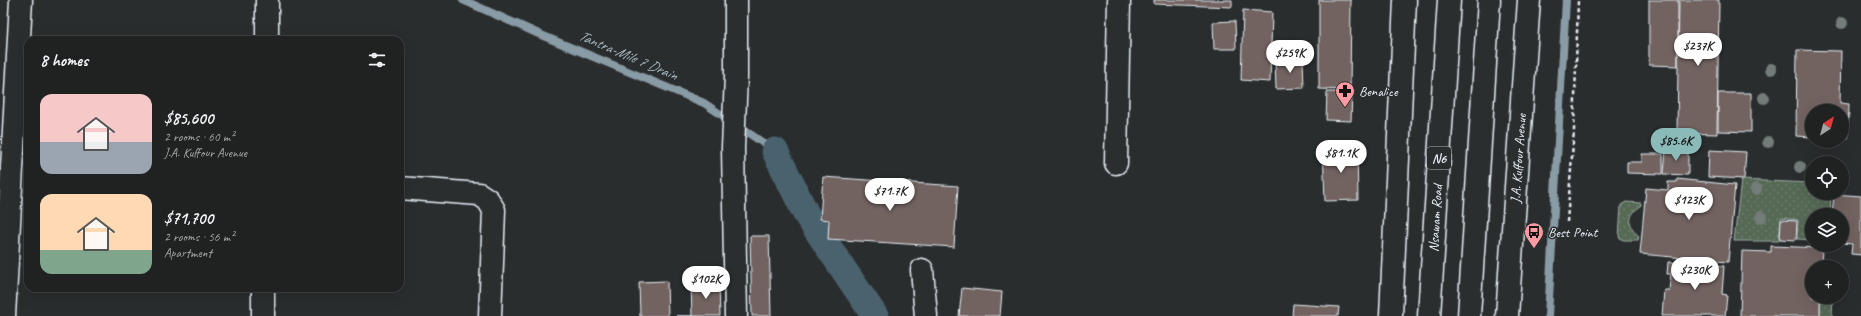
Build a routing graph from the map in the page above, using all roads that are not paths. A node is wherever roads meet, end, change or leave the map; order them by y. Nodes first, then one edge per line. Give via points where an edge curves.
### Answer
1 (21, 0) edge
2 (267, 0) edge
3 (736, 0) edge
4 (1118, 0) edge
5 (1406, 0) edge
6 (1449, 0) edge
7 (1489, 0) edge
8 (1529, 0) edge
9 (267, 36) edge
10 (1116, 163) dead end
11 (404, 188) edge
12 (922, 270) dead end
13 (263, 292) edge
14 (4, 316) edge
15 (263, 316) edge
16 (490, 316) edge
17 (736, 316) edge
18 (926, 316) edge
19 (1391, 316) edge
20 (1429, 316) edge
21 (1469, 316) edge
22 (1507, 316) edge

1 - 14 main road
2 - 9 main road
3 - 17 main road
4 - 10 main road
5 - 19 main road
6 - 20 main road, Nsawam Road / N6
7 - 21 main road
8 - 22 main road, J.A. Kuffour Avenue
11 - 16 main road via 479,194 488,200 494,210
12 - 18 main road
13 - 15 main road

